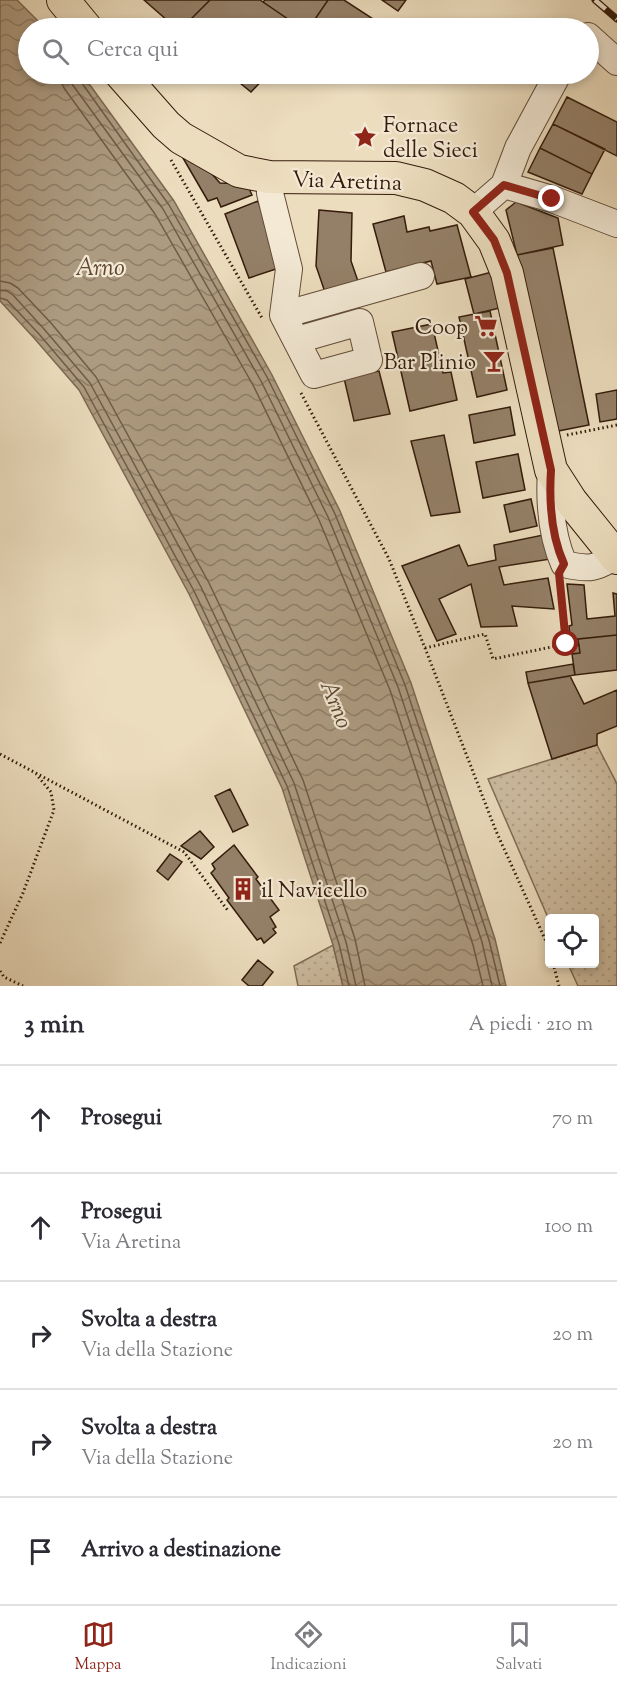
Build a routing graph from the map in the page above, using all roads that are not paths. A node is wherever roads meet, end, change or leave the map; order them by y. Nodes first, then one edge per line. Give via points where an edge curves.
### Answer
1 (63, 0) edge
2 (78, 18) edge
3 (599, 46) edge
4 (617, 62) edge
5 (130, 84) edge
6 (553, 84) edge
7 (269, 177) junction
8 (504, 185) junction
9 (473, 212) junction
10 (617, 224) edge
11 (421, 276) dead end
12 (283, 315) junction
13 (297, 340) dead end
14 (551, 470) junction
15 (616, 556) edge

1 - 2 main road
3 - 4 street
5 - 7 main road, Via Aretina via 181,138 239,171
6 - 8 street via 518,148
7 - 9 main road, Via Aretina via 396,178 425,185
7 - 12 street via 289,269
8 - 9 street
8 - 10 street
9 - 14 main road, Via Aretina via 494,240 507,273
11 - 12 street
12 - 13 street
14 - 15 main road, Via Aretina
14 - 15 street via 549,499 558,552 564,564 582,568 601,566

